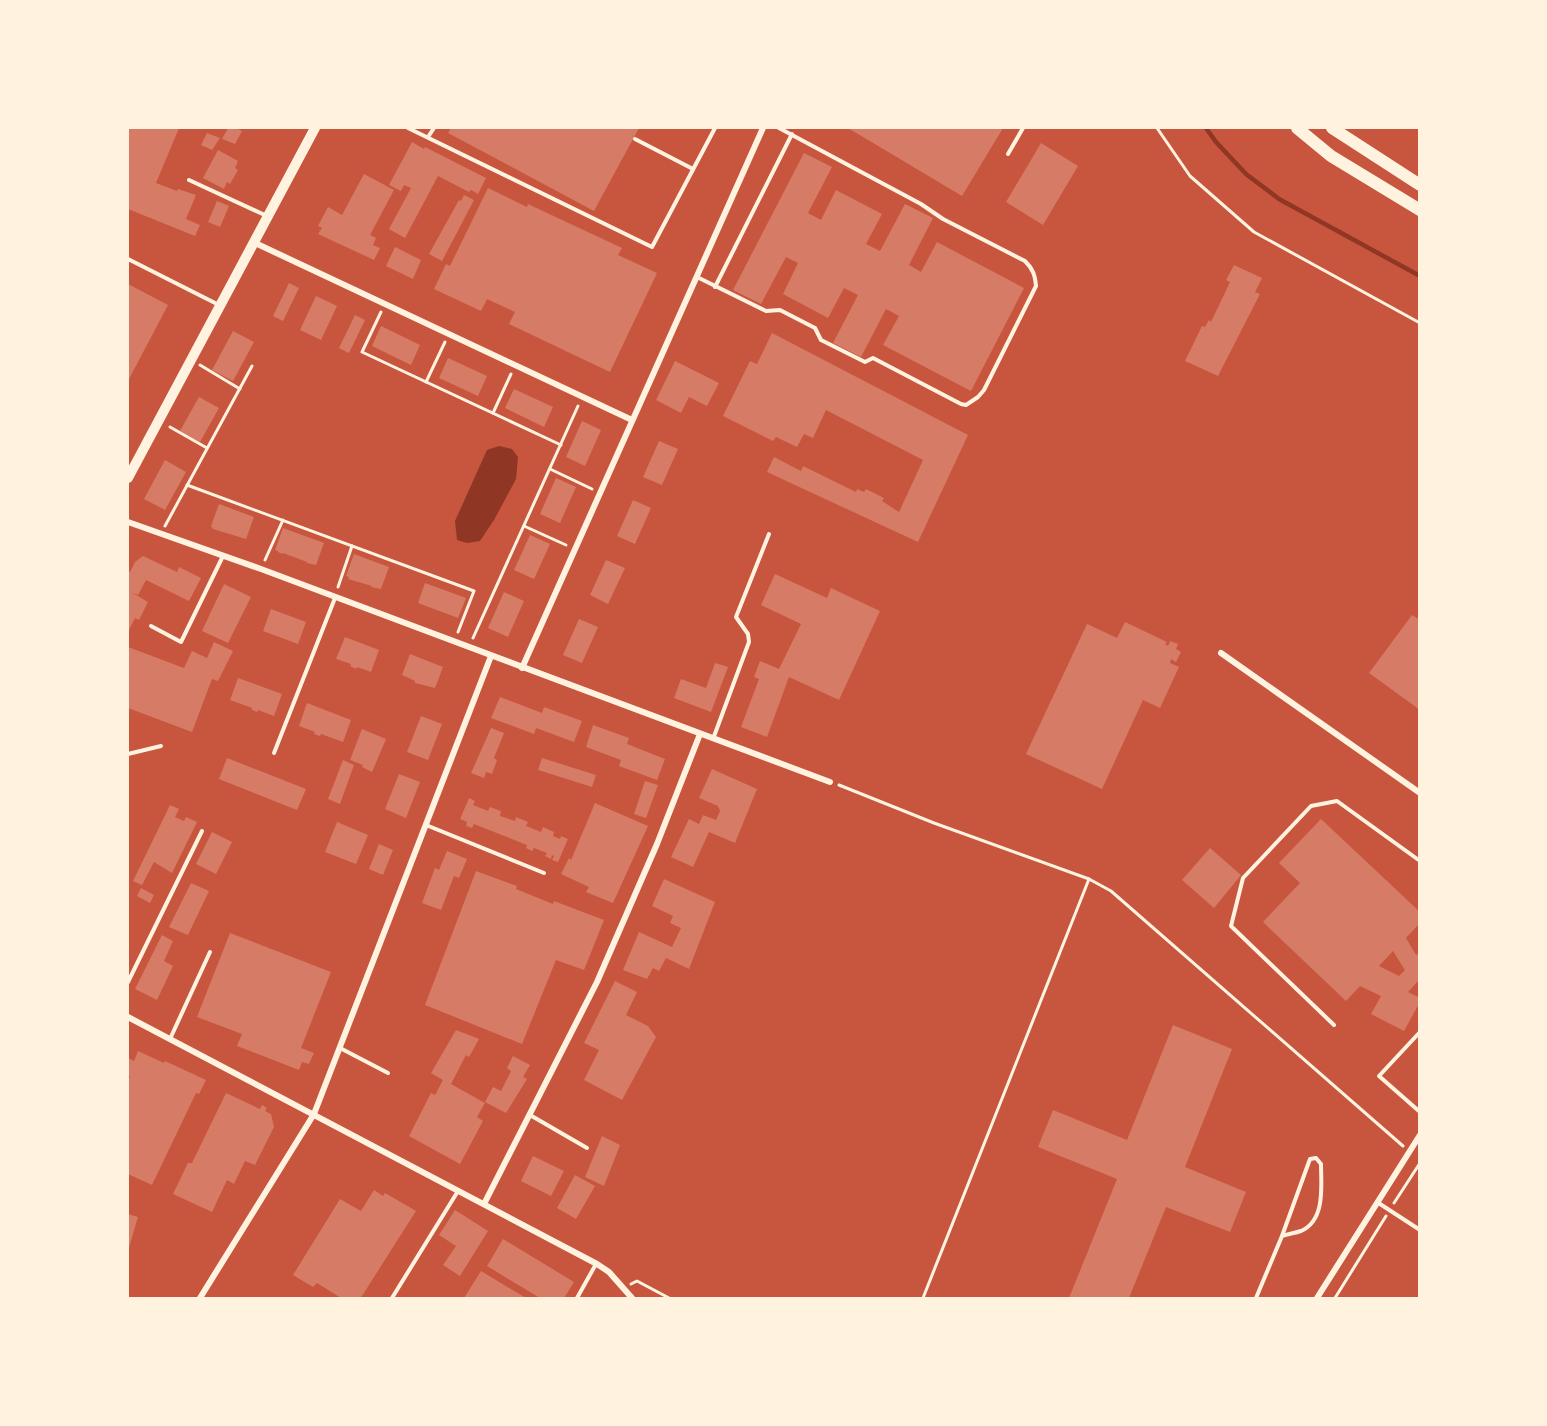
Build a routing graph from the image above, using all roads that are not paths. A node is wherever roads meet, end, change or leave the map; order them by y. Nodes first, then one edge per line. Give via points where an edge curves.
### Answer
1 (315, 128) edge
2 (408, 128) edge
3 (434, 128) edge
4 (715, 128) edge
5 (763, 128) edge
6 (779, 128) edge
7 (1023, 128) edge
8 (1297, 128) edge
9 (1332, 128) edge
10 (792, 134) junction
11 (428, 137) junction
12 (635, 139) dead end
13 (1008, 154) dead end
14 (693, 169) junction
15 (189, 180) dead end
16 (1419, 185) edge
17 (1419, 210) edge
18 (267, 216) junction
19 (254, 242) junction
20 (128, 259) edge
21 (696, 277) junction
22 (715, 287) junction
23 (220, 306) junction
24 (632, 420) junction
25 (128, 478) edge
26 (128, 522) edge
27 (769, 534) dead end
28 (223, 556) junction
29 (335, 598) junction
30 (151, 626) dead end
31 (1221, 653) dead end
32 (491, 656) junction
33 (522, 668) junction
34 (699, 734) junction
35 (713, 739) junction
36 (161, 746) dead end
37 (128, 753) edge
38 (274, 753) dead end
39 (830, 782) road end
40 (1419, 793) edge
41 (426, 825) junction
42 (202, 831) dead end
43 (1419, 861) edge
44 (544, 873) dead end
45 (210, 952) dead end
46 (128, 982) edge
47 (128, 1017) edge
48 (1334, 1025) dead end
49 (1419, 1032) edge
50 (170, 1039) junction
51 (340, 1048) junction
52 (388, 1073) dead end
53 (1419, 1112) edge
54 (314, 1114) junction
55 (529, 1115) junction
56 (1419, 1135) edge
57 (587, 1149) dead end
58 (459, 1191) junction
59 (1377, 1202) junction
60 (484, 1204) junction
61 (1419, 1230) edge
62 (1282, 1236) junction
63 (597, 1264) junction
64 (200, 1299) edge
65 (392, 1299) edge
66 (577, 1299) edge
67 (632, 1299) edge
68 (1256, 1299) edge
69 (1317, 1299) edge

1 - 18 street
2 - 11 lane
3 - 11 lane
4 - 14 lane
5 - 21 street
6 - 10 lane
7 - 13 lane
8 - 17 main road via 1331,156
9 - 16 main road
10 - 22 lane
10 - 22 lane via 1025,261 1035,273 1036,286 1011,338 984,390 966,405 873,358 865,362 821,340 815,328 780,310 766,311
11 - 14 lane via 652,247
12 - 14 lane
15 - 18 lane
18 - 19 street
19 - 23 street
19 - 24 street
20 - 23 lane
21 - 22 lane
21 - 24 street
23 - 25 street
24 - 33 street
26 - 28 street
27 - 35 lane via 736,617 750,642
28 - 29 street
28 - 30 lane via 181,642
29 - 32 street
29 - 38 lane
31 - 40 street
32 - 33 street
32 - 41 street
33 - 34 street
34 - 35 street
34 - 55 street via 624,923
35 - 39 street
36 - 37 lane
41 - 44 lane
41 - 51 street
42 - 46 lane
43 - 48 lane via 1337,801 1311,806 1243,878 1231,926
45 - 50 lane
47 - 50 street
49 - 53 lane via 1379,1076
50 - 54 street
51 - 52 lane
51 - 54 street
54 - 58 street
54 - 64 street
55 - 57 lane
55 - 60 street
56 - 59 street
58 - 60 street
58 - 65 lane
59 - 61 lane
59 - 69 street
60 - 63 street
62 - 62 lane via 1309,1226 1317,1213 1321,1164 1316,1158 1310,1159
62 - 68 lane
63 - 66 lane
63 - 67 street

